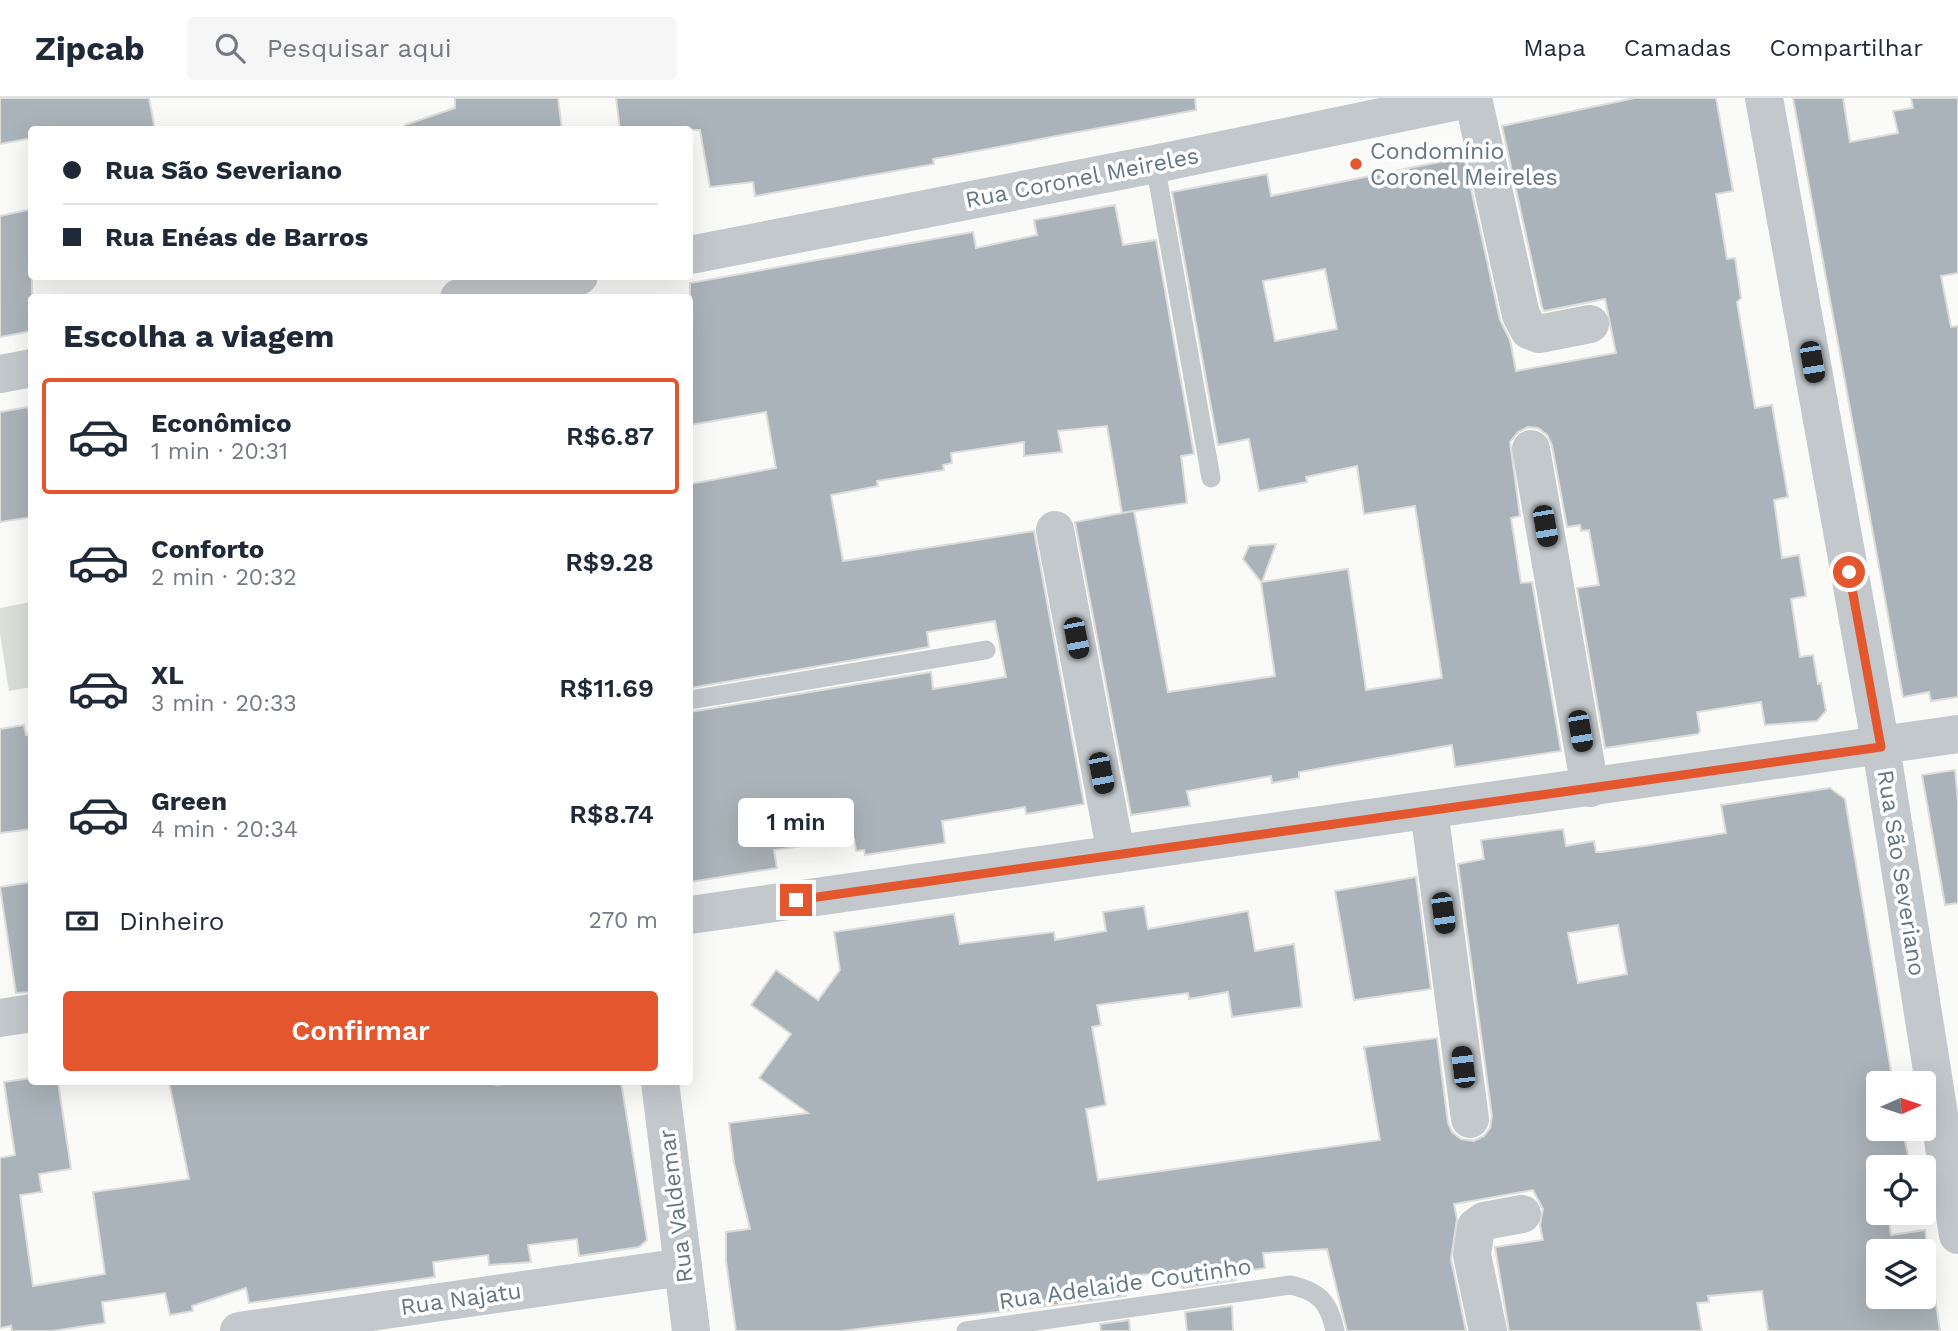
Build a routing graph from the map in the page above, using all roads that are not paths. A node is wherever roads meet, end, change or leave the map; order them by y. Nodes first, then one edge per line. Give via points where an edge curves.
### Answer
1 (1473, 98) edge
2 (1765, 98) edge
3 (1383, 108) edge
4 (1155, 164) junction
5 (693, 254) edge
6 (564, 280) edge
7 (520, 292) edge
8 (500, 294) edge
9 (1590, 324) dead end
10 (28, 370) edge
11 (0, 374) edge
12 (1531, 449) dead end
13 (1211, 478) dead end
14 (1055, 530) dead end
15 (986, 650) dead end
16 (693, 699) edge
17 (1958, 734) edge
18 (1881, 747) junction
19 (1590, 788) junction
20 (1429, 810) junction
21 (1116, 854) junction
22 (693, 915) edge
23 (28, 1014) edge
24 (0, 1018) edge
25 (660, 1085) edge
26 (1470, 1119) dead end
27 (1522, 1214) dead end
28 (1958, 1235) edge
29 (683, 1267) junction
30 (239, 1331) edge
31 (691, 1331) edge
32 (966, 1331) edge
33 (1335, 1331) edge
34 (1488, 1331) edge

1 - 3 street, Rua Coronel Meireles
1 - 9 street via 1521,315 1529,330 1539,334
2 - 18 street, Rua São Severiano
3 - 4 street, Rua Coronel Meireles
4 - 5 street, Rua Coronel Meireles
4 - 13 lane
6 - 7 street
7 - 8 street
10 - 11 street
12 - 19 street
14 - 21 street
15 - 16 lane
17 - 18 street
18 - 19 street
18 - 28 street, Rua São Severiano
19 - 20 street
20 - 21 street
20 - 26 street
21 - 22 street
23 - 24 street
25 - 29 street, Rua Valdemar
27 - 34 street via 1484,1221 1476,1227 1472,1255
29 - 30 street, Rua Najatu
29 - 31 street, Rua Valdemar
32 - 33 lane, Rua Adelaide Coutinho via 1290,1285 1322,1297

